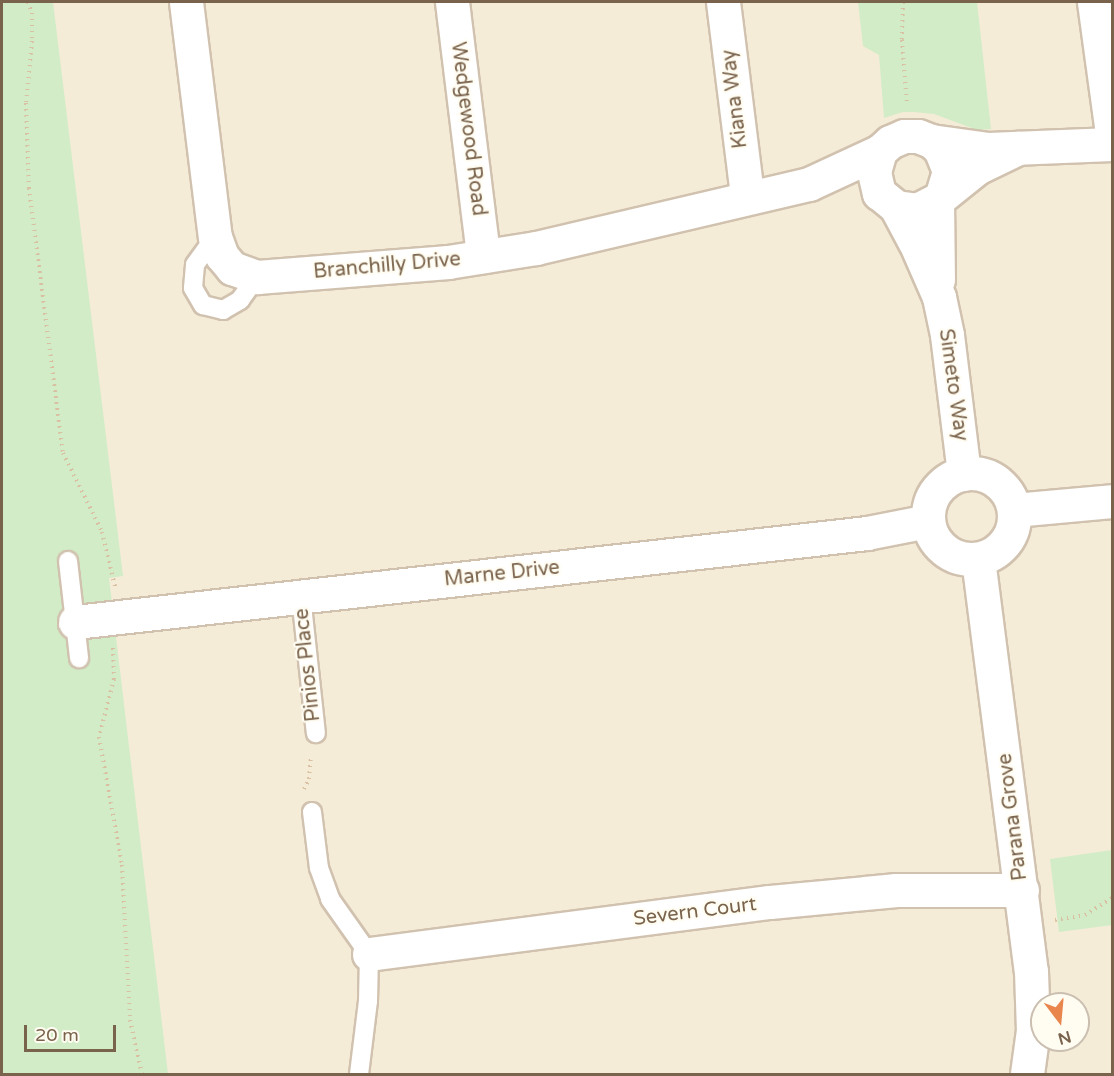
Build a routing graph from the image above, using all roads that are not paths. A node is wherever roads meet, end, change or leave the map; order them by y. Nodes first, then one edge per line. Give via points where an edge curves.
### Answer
1 (186, 2) edge
2 (452, 2) edge
3 (723, 2) edge
4 (1094, 2) edge
5 (1113, 133) edge
6 (931, 141) junction
7 (1113, 144) edge
8 (1018, 148) junction
9 (880, 151) junction
10 (809, 184) junction
11 (747, 196) junction
12 (940, 197) junction
13 (891, 204) junction
14 (215, 237) junction
15 (483, 256) junction
16 (257, 277) junction
17 (939, 297) junction
18 (964, 474) junction
19 (1113, 501) edge
20 (1014, 510) junction
21 (928, 521) junction
22 (978, 559) junction
23 (68, 561) dead end
24 (301, 596) junction
25 (75, 622) junction
26 (79, 658) dead end
27 (316, 733) road end
28 (312, 812) road end
29 (1024, 905) junction
30 (369, 954) junction
31 (359, 1074) edge
32 (1027, 1074) edge

1 - 14 street, Branchilly Drive
2 - 15 street, Wedgewood Road
3 - 11 street, Kiana Way
4 - 5 street
6 - 8 street via 972,148
6 - 9 street via 904,136
6 - 12 street via 940,149 949,171
7 - 8 street
8 - 12 street via 977,168
9 - 10 street, Branchilly Drive
9 - 13 street via 874,172 879,193
10 - 11 street, Branchilly Drive
10 - 13 street, Branchilly Drive via 852,190
11 - 15 street, Branchilly Drive via 536,248
12 - 13 street via 918,210
12 - 17 street, Simeto Way
13 - 17 street, Simeto Way via 915,242
14 - 16 street, Branchilly Drive via 232,268
14 - 16 lane via 195,265 193,288 203,305 223,310 240,300
15 - 16 street, Branchilly Drive
17 - 18 street, Simeto Way
18 - 20 street via 990,478 1010,497
18 - 21 street via 951,478 933,496
19 - 20 street
20 - 22 street via 1010,536 991,555
21 - 22 street via 932,535 951,555
21 - 24 street, Marne Drive via 867,533
22 - 29 street, Parana Grove
23 - 25 lane
24 - 25 street, Marne Drive
24 - 27 lane, Pinios Place
25 - 26 lane
28 - 30 lane via 318,868 330,899
29 - 30 street, Severn Court via 896,890 770,902
29 - 32 street, Parana Grove via 1033,1030
30 - 31 lane

